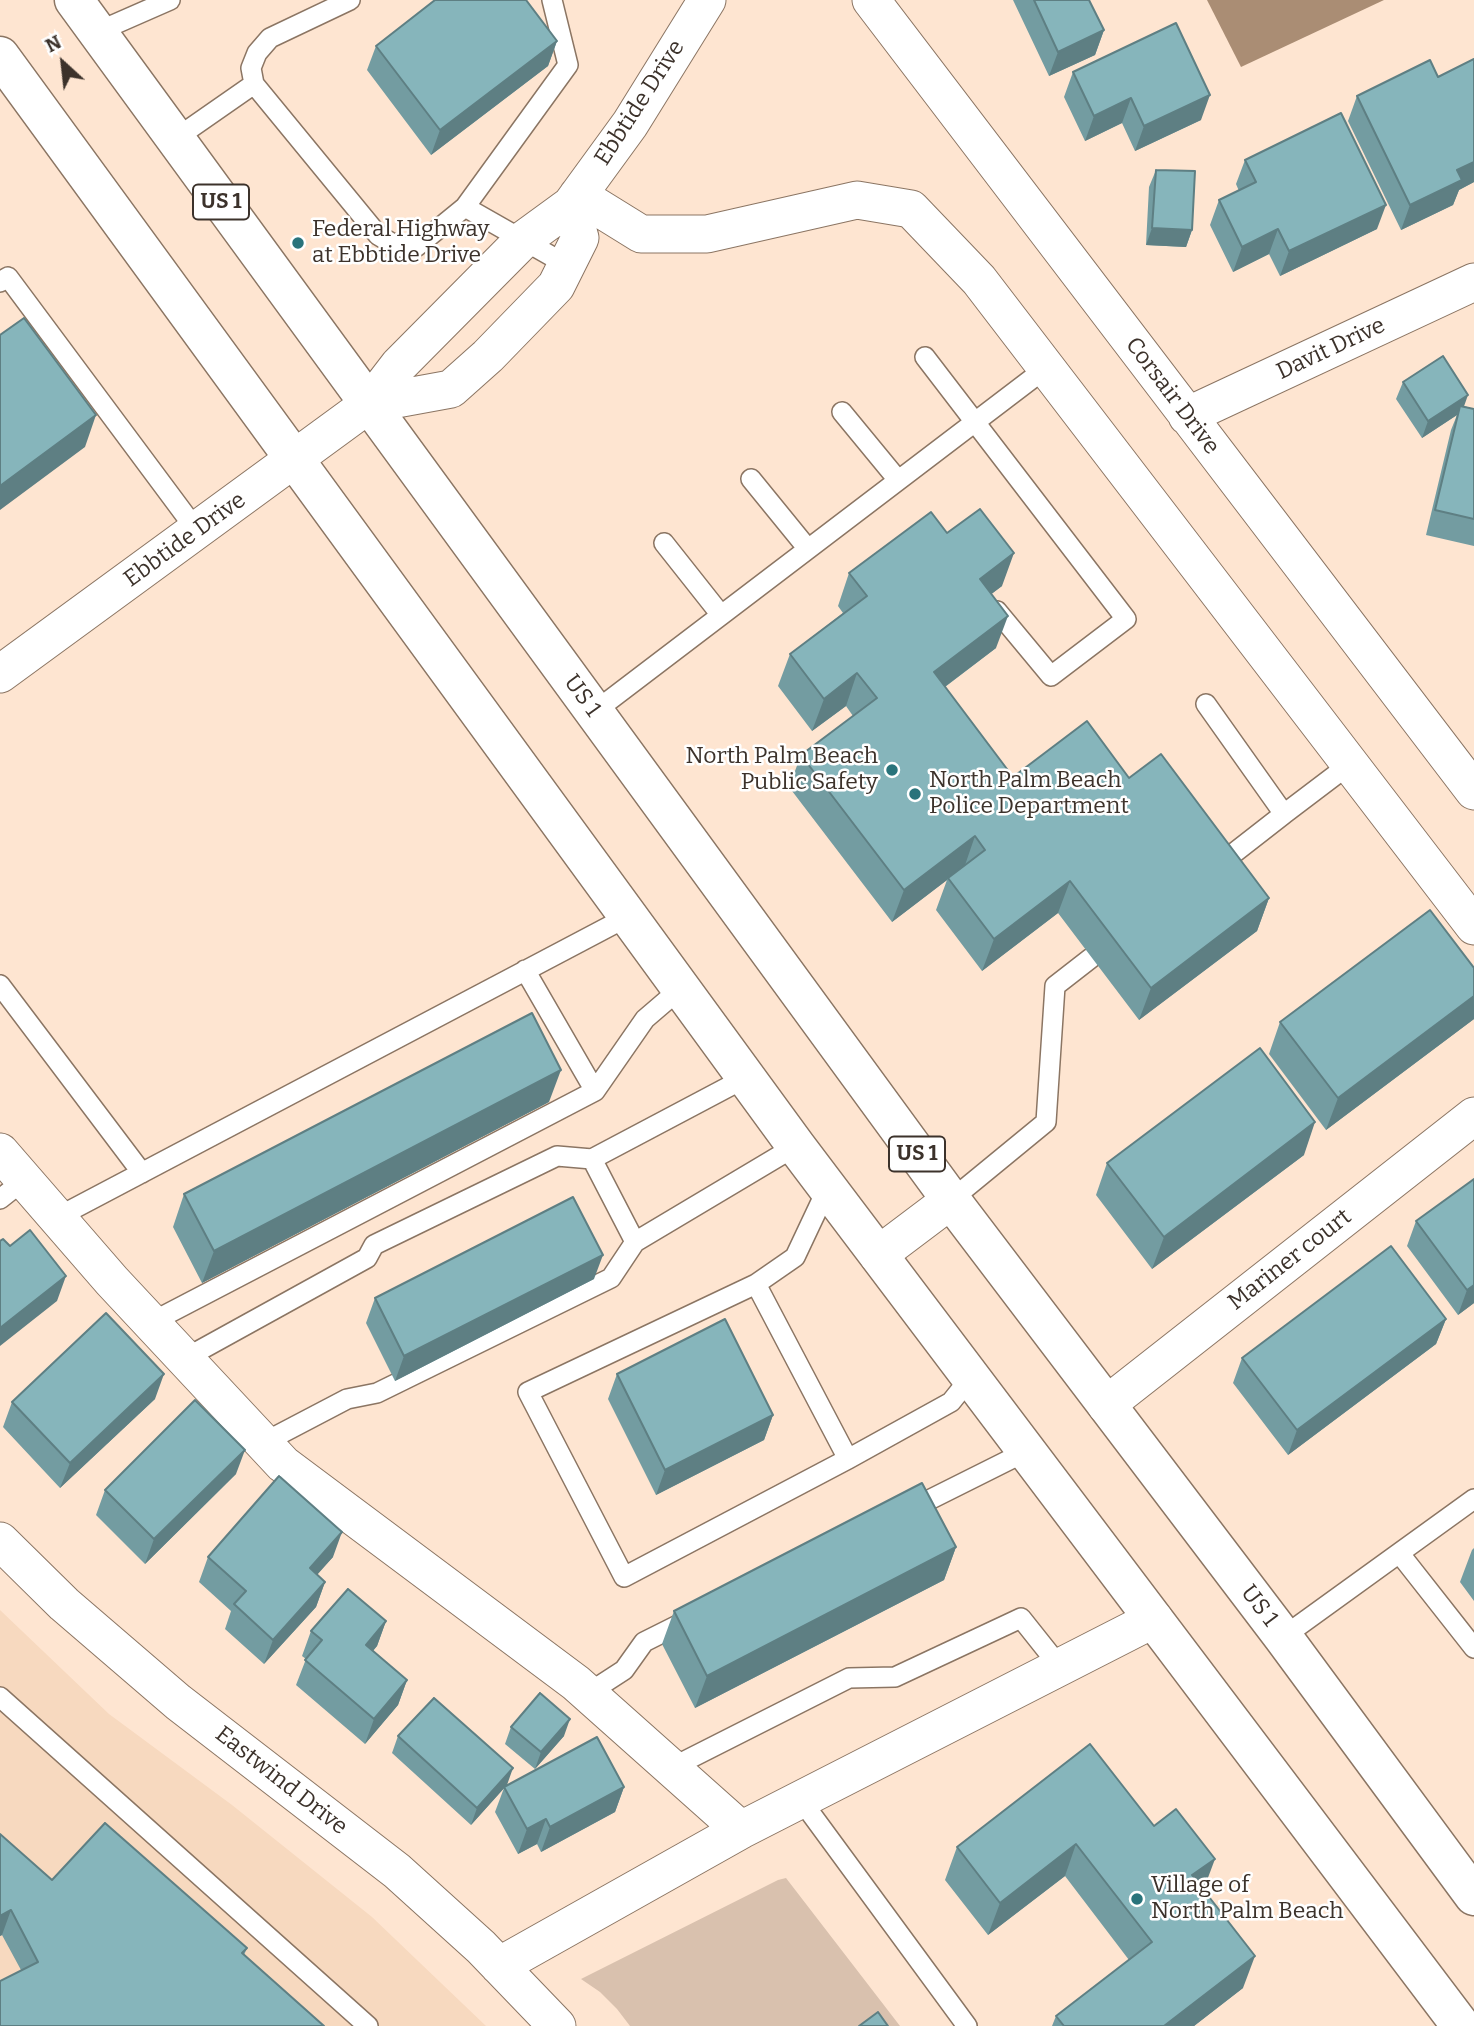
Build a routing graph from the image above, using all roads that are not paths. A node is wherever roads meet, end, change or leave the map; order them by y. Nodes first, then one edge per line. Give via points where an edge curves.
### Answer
1 (74, 0) edge
2 (170, 0) edge
3 (350, 0) edge
4 (552, 0) edge
5 (707, 0) edge
6 (871, 0) edge
7 (97, 32) junction
8 (0, 56) edge
9 (254, 84) junction
10 (175, 139) junction
11 (574, 200) junction
12 (465, 207) junction
13 (523, 240) junction
14 (567, 265) junction
15 (0, 282) edge
16 (1474, 282) edge
17 (925, 357) dead end
18 (1046, 368) junction
19 (369, 404) junction
20 (842, 412) dead end
21 (1187, 415) junction
22 (975, 421) junction
23 (294, 460) junction
24 (751, 480) dead end
25 (898, 480) junction
26 (197, 531) junction
27 (664, 543) dead end
28 (808, 549) junction
29 (997, 611) edge
30 (721, 615) junction
31 (0, 674) edge
32 (1206, 704) dead end
33 (594, 712) junction
34 (1350, 764) junction
35 (1474, 791) edge
36 (1284, 814) junction
37 (1212, 870) edge
38 (629, 916) junction
39 (1474, 926) edge
40 (1091, 958) dead end
41 (525, 970) junction
42 (0, 985) edge
43 (680, 989) junction
44 (747, 1077) junction
45 (595, 1091) junction
46 (1474, 1116) edge
47 (796, 1146) junction
48 (0, 1153) edge
49 (592, 1160) junction
50 (142, 1173) junction
51 (828, 1187) junction
52 (12, 1189) edge
53 (951, 1200) junction
54 (56, 1218) junction
55 (635, 1242) junction
56 (878, 1255) junction
57 (756, 1284) junction
58 (150, 1323) junction
59 (184, 1359) junction
60 (971, 1377) junction
61 (1106, 1405) junction
62 (263, 1443) junction
63 (1027, 1451) junction
64 (848, 1459) junction
65 (1474, 1499) edge
66 (894, 1518) edge
67 (0, 1541) edge
68 (1400, 1554) junction
69 (707, 1611) edge
70 (1154, 1619) junction
71 (1283, 1637) junction
72 (1474, 1647) edge
73 (1060, 1667) junction
74 (587, 1693) junction
75 (0, 1697) edge
76 (671, 1768) junction
77 (801, 1800) junction
78 (741, 1830) junction
79 (1474, 1896) edge
80 (499, 1966) junction
81 (543, 2022) edge
82 (1474, 2022) edge
83 (368, 2026) edge
84 (967, 2026) edge
85 (1461, 2026) edge
86 (1468, 2026) edge

1 - 7 main road, US 1
2 - 7 lane
3 - 9 lane via 270,38 251,68
4 - 12 lane via 568,65
5 - 11 street, Ebbtide Drive via 630,124
6 - 21 street, Corsair Drive
7 - 10 main road, US 1
8 - 23 main road
9 - 10 lane
9 - 12 lane via 378,235 398,247 416,247
10 - 19 main road, US 1
11 - 13 street, Ebbtide Drive
11 - 14 street, Ebbtide Drive via 580,238
11 - 18 street via 641,234 707,234 857,200 911,209 979,280
12 - 13 lane
13 - 14 lane
13 - 19 street, Ebbtide Drive via 399,365
14 - 19 street, Ebbtide Drive via 556,286 452,389
15 - 26 lane via 8,276
16 - 21 street, Davit Drive
17 - 22 lane
18 - 22 lane
18 - 34 street
19 - 23 street, Ebbtide Drive
19 - 33 main road, US 1 / US 1
20 - 25 lane
21 - 35 street, Corsair Drive
22 - 25 lane
22 - 29 lane via 1126,619 1051,676
23 - 26 street, Ebbtide Drive
23 - 38 main road
24 - 28 lane
25 - 28 lane
26 - 31 street, Ebbtide Drive
27 - 30 lane
28 - 30 lane
30 - 33 lane
32 - 36 lane
33 - 53 main road, US 1 / US 1
34 - 36 lane
34 - 39 street
36 - 37 lane
38 - 41 lane
38 - 43 main road
40 - 53 lane via 1055,986 1046,1122
41 - 45 lane
41 - 50 lane
42 - 50 lane
43 - 44 main road
43 - 45 lane via 645,1019
44 - 47 main road
44 - 49 lane
45 - 58 lane
46 - 61 street, Mariner court
47 - 51 main road
47 - 55 lane
48 - 52 street
49 - 55 lane
49 - 59 lane via 557,1156 374,1245 367,1258
50 - 54 lane
51 - 56 main road
51 - 57 lane via 795,1257
52 - 54 street
53 - 56 street
53 - 61 main road, US 1 / US 1
54 - 58 street
55 - 62 lane via 611,1278 377,1393 347,1399
56 - 60 main road
57 - 64 lane
57 - 64 lane via 528,1392 624,1577
58 - 59 street
59 - 62 street
60 - 63 main road
60 - 64 lane via 951,1402
61 - 71 main road, US 1 / US 1
62 - 74 street via 283,1464
63 - 66 lane
63 - 70 main road
65 - 68 lane
67 - 80 street, Eastwind Drive via 178,1702 397,1871
68 - 71 lane
68 - 72 lane
69 - 74 lane via 644,1642 624,1670
70 - 73 street
70 - 85 main road
71 - 79 main road, US 1 / US 1
73 - 76 lane via 1021,1618 895,1677 849,1678
73 - 77 street
74 - 76 street
75 - 83 lane
76 - 78 street
77 - 78 street
77 - 84 lane
78 - 80 street
80 - 81 street, Eastwind Drive
82 - 86 street

